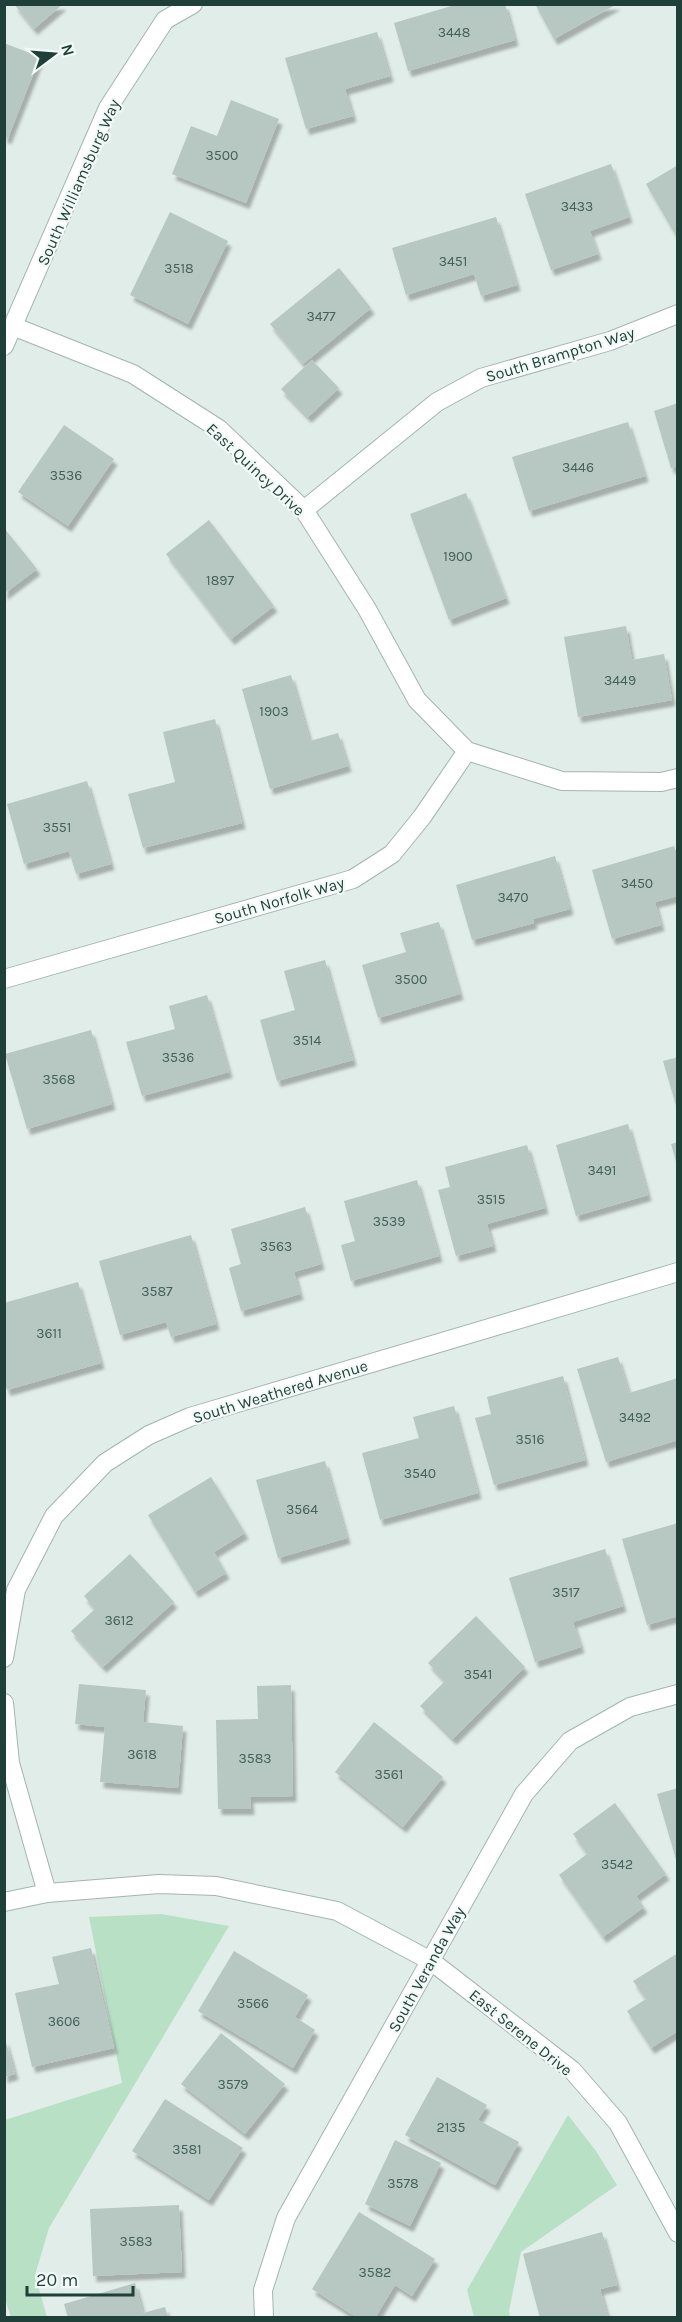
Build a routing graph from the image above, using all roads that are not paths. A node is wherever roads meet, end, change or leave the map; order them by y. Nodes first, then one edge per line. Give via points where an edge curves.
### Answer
1 (193, 4) edge
2 (678, 314) edge
3 (15, 327) junction
4 (4, 346) edge
5 (304, 510) junction
6 (467, 751) junction
7 (678, 778) edge
8 (4, 979) edge
9 (678, 1272) edge
10 (10, 1588) edge
11 (4, 1658) edge
12 (678, 1694) edge
13 (4, 1703) edge
14 (47, 1893) junction
15 (4, 1902) edge
16 (431, 1961) junction
17 (678, 2233) edge
18 (264, 2318) edge

1 - 3 street, South Williamsburg Way via 165,21 108,108
2 - 5 street, South Brampton Way via 610,341 481,378 437,402
3 - 4 street, South Williamsburg Way
3 - 5 street, East Quincy Drive via 133,374 219,429
5 - 6 street, East Quincy Drive via 367,609 417,700
6 - 7 street via 562,781 661,782
6 - 8 street, South Norfolk Way via 392,854 353,879
9 - 10 street, South Weathered Avenue via 190,1417 149,1435 105,1463 54,1516
10 - 11 street, South Weathered Avenue
12 - 16 street, South Veranda Way via 630,1707 570,1741 524,1794
13 - 14 street via 10,1763
14 - 15 street, East Serene Drive
14 - 16 street, East Serene Drive via 159,1884 216,1886 337,1911
16 - 17 street, East Serene Drive via 572,2070 618,2123
16 - 18 street, South Veranda Way via 286,2218 263,2290

